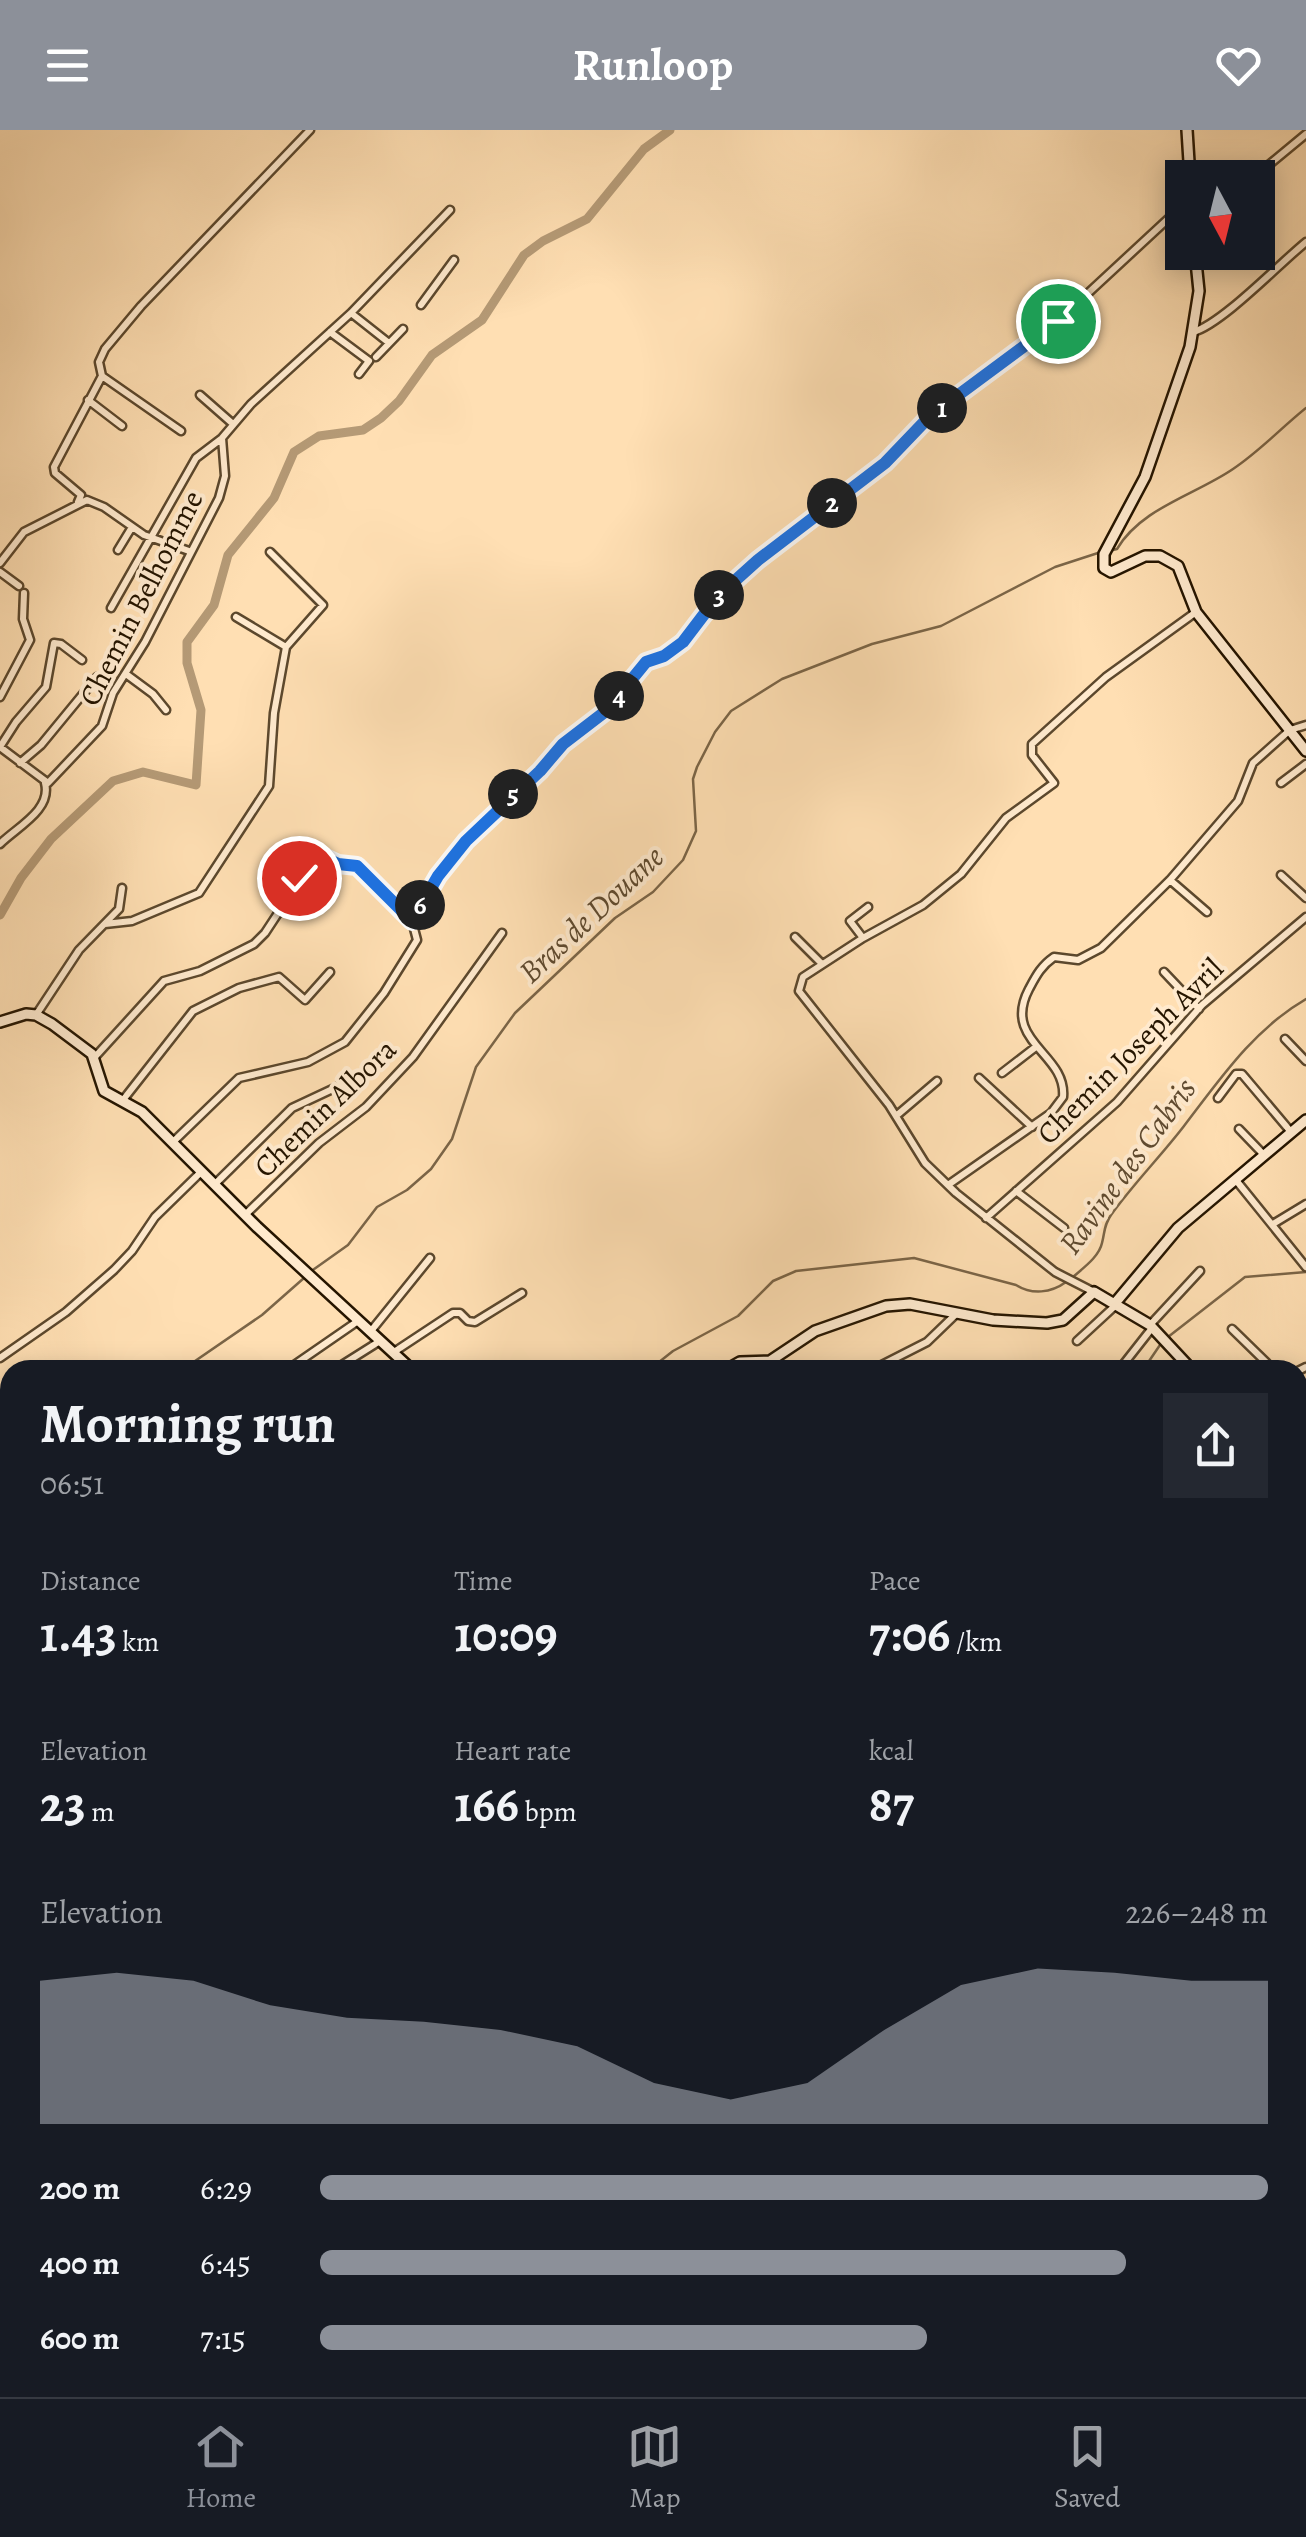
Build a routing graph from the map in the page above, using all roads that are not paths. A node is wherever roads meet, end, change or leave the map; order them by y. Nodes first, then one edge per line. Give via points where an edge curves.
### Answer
1 (310, 130) edge
2 (1187, 130) edge
3 (1306, 134) edge
4 (1189, 160) edge
5 (1275, 160) edge
6 (450, 210) dead end
7 (1165, 222) edge
8 (1306, 242) edge
9 (454, 260) dead end
10 (1197, 270) edge
11 (422, 304) dead end
12 (351, 313) junction
13 (403, 329) dead end
14 (330, 332) junction
15 (1194, 332) junction
16 (389, 344) junction
17 (376, 357) dead end
18 (359, 374) dead end
19 (102, 376) junction
20 (200, 395) dead end
21 (88, 400) junction
22 (233, 424) junction
23 (122, 426) dead end
24 (181, 431) dead end
25 (222, 438) junction
26 (78, 502) junction
27 (132, 527) junction
28 (154, 536) junction
29 (118, 550) dead end
30 (189, 551) junction
31 (270, 552) dead end
32 (0, 563) edge
33 (0, 572) edge
34 (111, 608) dead end
35 (1196, 612) junction
36 (236, 617) dead end
37 (286, 647) junction
38 (82, 660) dead end
39 (126, 674) junction
40 (97, 677) dead end
41 (0, 697) edge
42 (166, 710) dead end
43 (1306, 725) edge
44 (1290, 730) junction
45 (0, 747) edge
46 (1306, 751) edge
47 (20, 763) junction
48 (1306, 764) edge
49 (44, 782) junction
50 (1281, 783) dead end
51 (0, 844) edge
52 (1281, 875) dead end
53 (1170, 880) junction
54 (122, 888) dead end
55 (1306, 898) edge
56 (868, 907) dead end
57 (1207, 912) dead end
58 (1306, 916) edge
59 (412, 921) junction
60 (106, 924) junction
61 (502, 932) dead end
62 (795, 938) dead end
63 (863, 938) junction
64 (822, 964) junction
65 (330, 972) dead end
66 (1164, 972) dead end
67 (1199, 1009) junction
68 (36, 1015) junction
69 (0, 1022) edge
70 (1285, 1039) dead end
71 (1037, 1046) junction
72 (94, 1058) junction
73 (386, 1058) dead end
74 (1306, 1061) edge
75 (1002, 1074) dead end
76 (979, 1078) dead end
77 (937, 1081) dead end
78 (1218, 1098) dead end
79 (123, 1100) junction
80 (896, 1116) junction
81 (1306, 1120) edge
82 (1032, 1127) junction
83 (1239, 1128) dead end
84 (1291, 1132) junction
85 (172, 1143) junction
86 (1264, 1155) junction
87 (201, 1172) junction
88 (1236, 1179) junction
89 (214, 1185) junction
90 (948, 1185) junction
91 (1016, 1191) junction
92 (1306, 1204) edge
93 (245, 1216) junction
94 (986, 1218) junction
95 (1274, 1224) junction
96 (1064, 1228) dead end
97 (430, 1258) dead end
98 (1306, 1267) edge
99 (1200, 1271) dead end
100 (1094, 1292) junction
101 (522, 1293) dead end
102 (1116, 1304) junction
103 (956, 1314) junction
104 (359, 1320) junction
105 (1153, 1329) junction
106 (1232, 1329) dead end
107 (372, 1331) junction
108 (381, 1340) junction
109 (1077, 1341) dead end
110 (394, 1352) junction
111 (897, 1357) junction
112 (0, 1358) edge
113 (301, 1360) edge
114 (350, 1360) edge
115 (402, 1360) edge
116 (771, 1360) edge
117 (891, 1360) edge
118 (897, 1360) edge
119 (1127, 1360) edge
120 (1182, 1360) edge
121 (1264, 1360) edge

1 - 19 street via 141,306 105,349
2 - 4 street
3 - 5 street
6 - 12 street
7 - 59 street via 1058,321 930,416 885,463 758,560 718,596 683,642 646,662 606,711 563,744 466,841
8 - 15 street
9 - 11 street
10 - 15 street
12 - 14 street
12 - 16 street
13 - 16 street
14 - 18 street via 369,361
14 - 22 street
15 - 35 street via 1149,467 1105,552 1104,568 1111,572 1160,556 1178,566
16 - 17 street
19 - 21 street
19 - 24 street
20 - 22 street
21 - 23 street
21 - 26 street via 54,467 77,491
22 - 25 street
25 - 28 street via 196,458
25 - 30 street, Chemin Belhomme via 223,488
26 - 27 street via 97,503
26 - 32 street via 18,537
27 - 28 street
27 - 29 street
28 - 30 street
28 - 34 street
30 - 39 street, Chemin Belhomme
31 - 37 street via 323,604
33 - 41 street via 21,589 30,640
35 - 44 street
35 - 63 street via 1106,677 1032,744 1032,756 1054,783 1006,818 961,874 923,905
36 - 37 street
37 - 60 street via 266,793 198,893
38 - 45 street via 54,643 46,687
39 - 42 street
39 - 49 street, Chemin Belhomme via 98,731
40 - 47 street
43 - 44 street
44 - 46 street
44 - 53 street via 1253,764 1238,801
45 - 47 street
47 - 49 street
48 - 50 street
49 - 51 street, Chemin Belhomme via 43,805
52 - 55 street
53 - 57 street
53 - 71 street via 1101,948 1041,967 1022,1002 1023,1028
54 - 60 street via 119,909
56 - 63 street via 846,922
58 - 67 street, Chemin Joseph Avril
59 - 72 street via 357,866 319,855 254,944 164,981
59 - 85 street via 417,940 345,1042 308,1062 239,1078
60 - 68 street via 79,950
61 - 93 street, Chemin Albora via 413,1057
62 - 64 street
63 - 64 street
64 - 80 street via 803,978 799,991
65 - 79 street via 306,1000 279,977 193,1011
66 - 67 street
67 - 91 street, Chemin Joseph Avril via 1117,1102
68 - 69 street
68 - 72 street
70 - 74 street
71 - 75 street
71 - 82 street via 1064,1091
72 - 79 street via 104,1091
73 - 89 street via 292,1108
76 - 82 street
77 - 80 street
78 - 84 street via 1239,1072
79 - 85 street
80 - 90 street via 925,1163
81 - 84 street
82 - 90 street
83 - 86 street
84 - 86 street
85 - 87 street
86 - 88 street
87 - 89 street
87 - 112 street via 114,1270
88 - 95 street
88 - 102 street via 1178,1228
89 - 93 street
90 - 94 street
91 - 94 street, Chemin Joseph Avril
91 - 96 street
92 - 95 street
93 - 104 street
94 - 100 street
95 - 98 street
97 - 107 street
99 - 105 street
100 - 102 street
100 - 103 street via 1058,1322
101 - 110 street via 475,1322 453,1313
102 - 105 street
102 - 109 street
103 - 111 street
103 - 116 street via 922,1305 886,1306 815,1330
104 - 107 street
104 - 113 street
105 - 119 street
105 - 120 street
106 - 121 street
107 - 108 street
108 - 110 street
108 - 114 street
110 - 115 street
111 - 117 street
111 - 118 street

